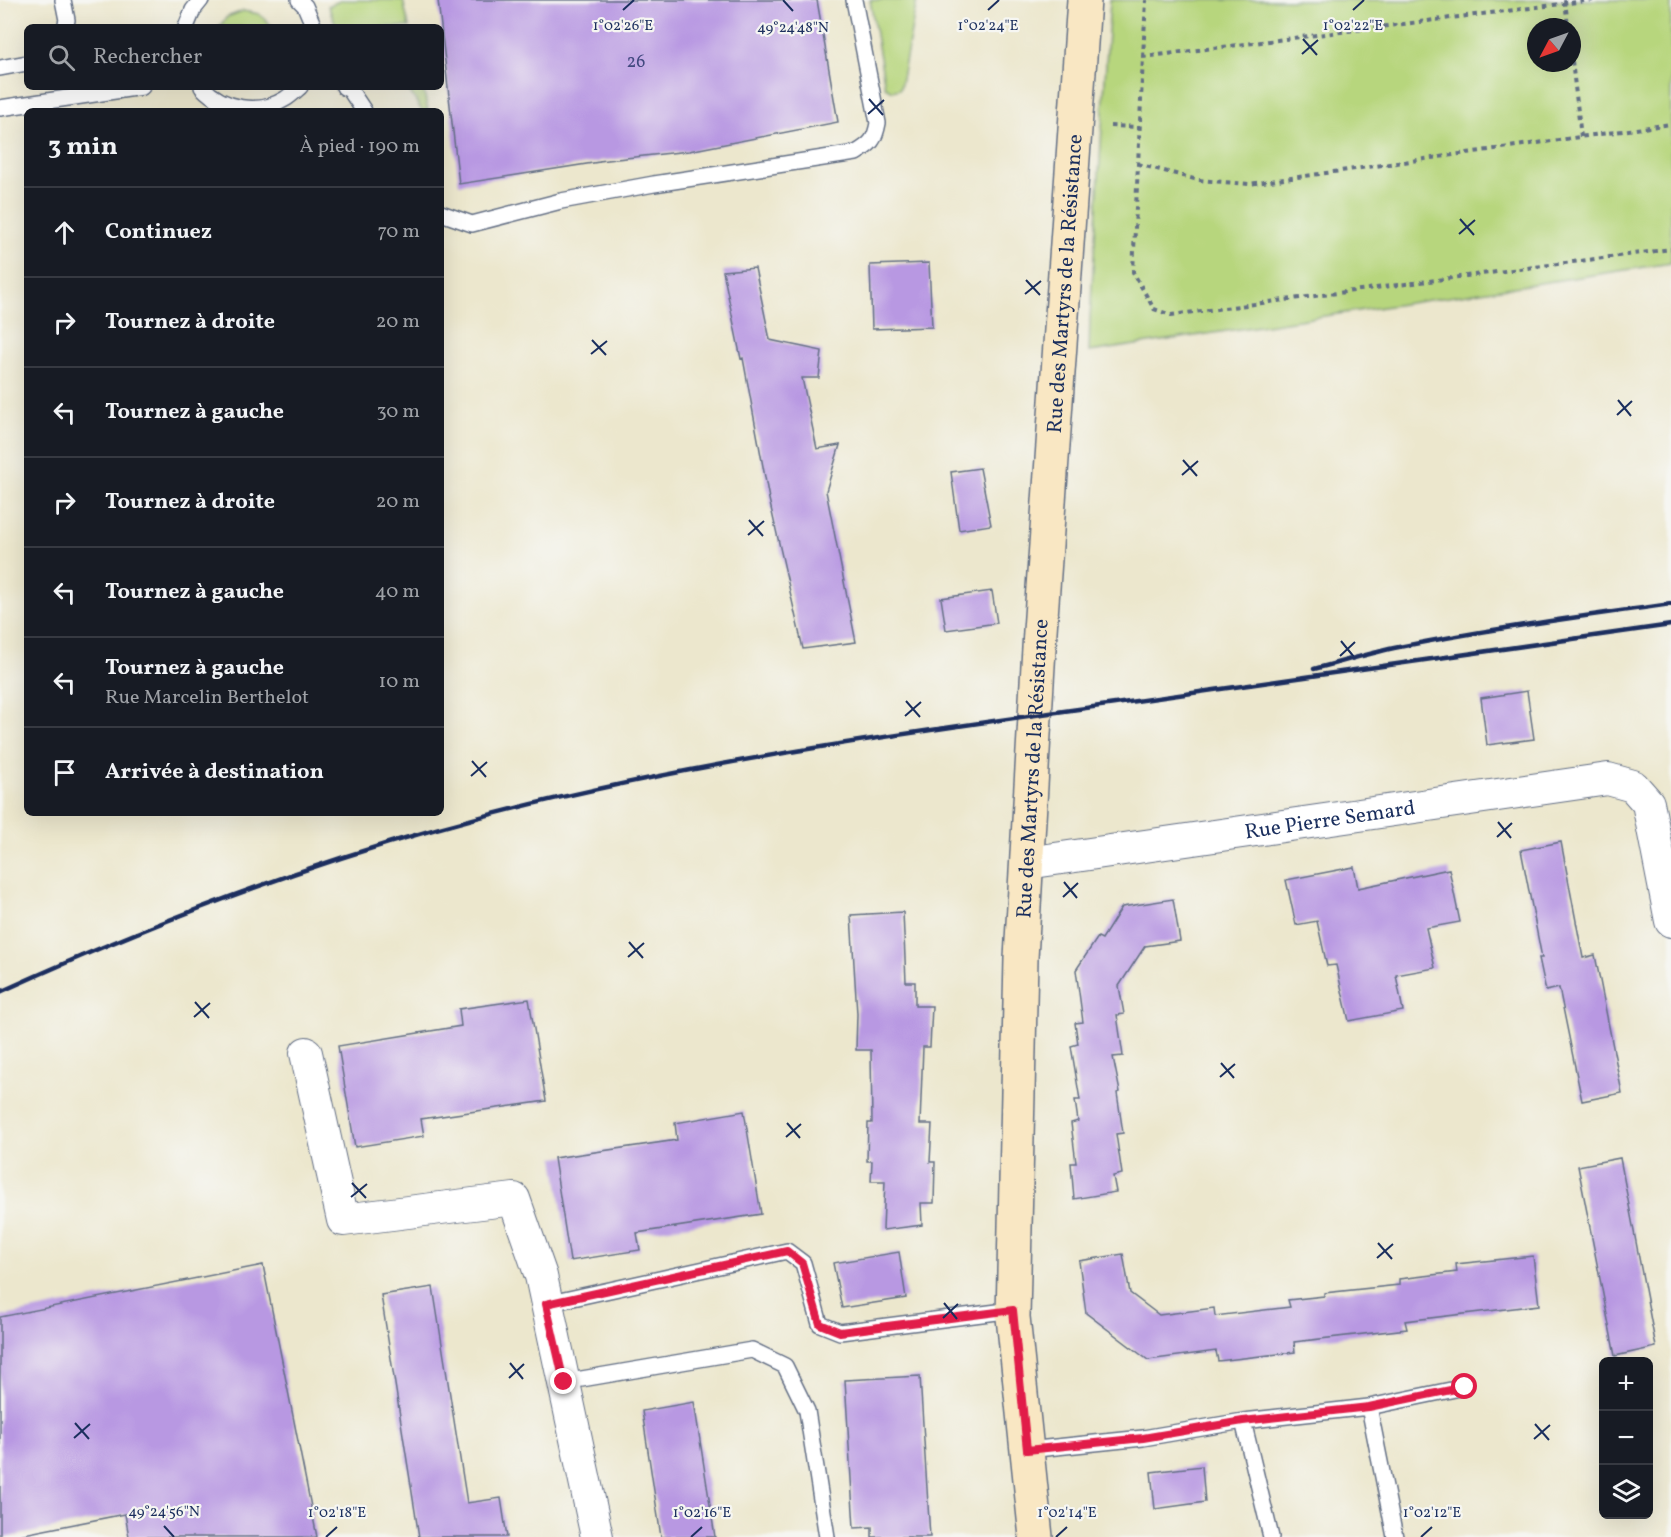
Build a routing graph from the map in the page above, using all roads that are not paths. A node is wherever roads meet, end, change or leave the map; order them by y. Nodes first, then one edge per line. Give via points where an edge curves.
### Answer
1 (63, 0) edge
2 (201, 0) edge
3 (299, 0) edge
4 (854, 0) edge
5 (1084, 0) edge
6 (66, 24) edge
7 (187, 24) edge
8 (313, 24) edge
9 (24, 64) edge
10 (0, 68) edge
11 (122, 90) edge
12 (205, 90) edge
13 (296, 90) edge
14 (350, 90) edge
15 (0, 108) edge
16 (242, 108) edge
17 (266, 108) edge
18 (362, 108) edge
19 (444, 214) edge
20 (1027, 863) junction
21 (1671, 921) edge
22 (306, 1053) dead end
23 (546, 1304) junction
24 (1013, 1310) junction
25 (564, 1382) junction
26 (1465, 1387) dead end
27 (1369, 1407) junction
28 (1243, 1421) junction
29 (1027, 1450) junction
30 (597, 1537) edge
31 (827, 1537) edge
32 (1036, 1537) edge
33 (1270, 1537) edge
34 (1395, 1537) edge

1 - 6 lane
2 - 7 lane
3 - 8 lane
4 - 19 lane via 878,123 875,137 856,153 561,201 472,224
5 - 20 street, Rue des Martyrs de la Résistance
9 - 10 lane
11 - 15 lane
12 - 16 lane via 227,105
13 - 17 lane
14 - 18 lane
20 - 21 street, Rue Pierre Semard via 1608,779 1633,786 1648,803
20 - 24 street, Rue des Martyrs de la Résistance via 1021,958
22 - 23 street via 343,1220 514,1199 541,1276
23 - 24 lane via 787,1251 802,1263 820,1324 840,1332
23 - 25 street
24 - 29 street, Rue des Martyrs de la Résistance
25 - 30 street
25 - 31 lane via 752,1350 785,1366 807,1411
26 - 27 lane
27 - 28 lane
27 - 34 lane
28 - 29 lane via 1143,1438
28 - 33 lane
29 - 32 street, Rue des Martyrs de la Résistance

